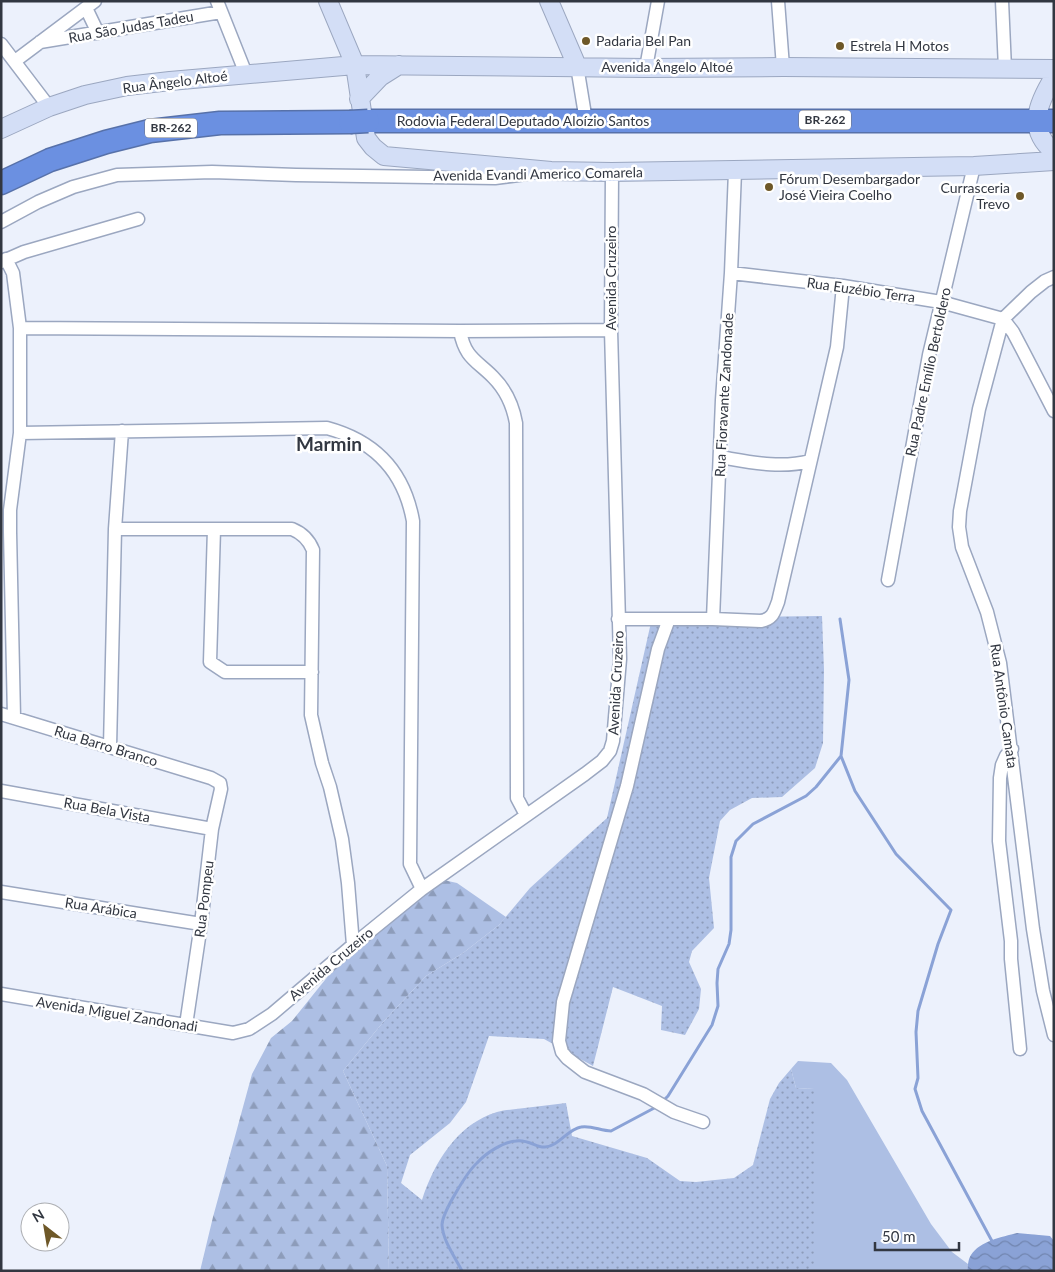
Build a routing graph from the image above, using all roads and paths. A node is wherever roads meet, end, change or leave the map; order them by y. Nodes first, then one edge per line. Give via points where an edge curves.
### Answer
1 (328, 1) edge
2 (549, 1) edge
3 (658, 1) edge
4 (778, 1) edge
5 (1002, 1) edge
6 (91, 5) edge
7 (219, 6) edge
8 (98, 33) junction
9 (40, 42) junction
10 (1, 44) edge
11 (15, 61) junction
12 (355, 64) junction
13 (399, 65) junction
14 (577, 66) junction
15 (324, 67) junction
16 (784, 67) junction
17 (646, 68) junction
18 (1005, 69) junction
19 (1054, 69) edge
20 (246, 74) junction
21 (1054, 77) edge
22 (1049, 92) edge
23 (359, 93) junction
24 (49, 107) junction
25 (586, 121) junction
26 (362, 127) junction
27 (1, 129) edge
28 (1046, 129) edge
29 (1054, 152) edge
30 (1054, 161) edge
31 (974, 166) junction
32 (551, 171) junction
33 (735, 171) junction
34 (612, 172) junction
35 (1, 183) edge
36 (138, 219) dead end
37 (1, 222) edge
38 (4, 261) edge
39 (731, 273) junction
40 (1054, 277) edge
41 (843, 286) junction
42 (941, 302) junction
43 (1003, 319) junction
44 (20, 328) junction
45 (611, 330) junction
46 (460, 331) junction
47 (1054, 411) edge
48 (122, 431) junction
49 (20, 433) junction
50 (720, 457) junction
51 (810, 461) junction
52 (795, 465) junction
53 (806, 477) junction
54 (115, 529) junction
55 (214, 529) junction
56 (888, 580) dead end
57 (618, 619) junction
58 (669, 619) junction
59 (713, 619) junction
60 (312, 672) junction
61 (1, 714) edge
62 (14, 718) junction
63 (110, 747) junction
64 (1012, 749) junction
65 (211, 778) joint
66 (1, 791) edge
67 (526, 815) junction
68 (212, 829) junction
69 (422, 889) junction
70 (1, 892) edge
71 (201, 924) junction
72 (352, 945) junction
73 (1, 994) edge
74 (186, 1025) junction
75 (233, 1033) joint
76 (1054, 1035) edge
77 (1020, 1049) dead end
78 (704, 1122) dead end

1 - 12 street
2 - 14 street
3 - 17 street
4 - 16 street
5 - 18 street
6 - 8 street
6 - 9 street
7 - 8 street, Rua São Judas Tadeu
7 - 20 street
8 - 9 street, Rua São Judas Tadeu
9 - 11 street
10 - 11 street
11 - 24 street
12 - 13 street, Avenida Ângelo Altoé
12 - 15 street, Rua Ângelo Altoé
12 - 23 street
13 - 14 street, Avenida Ângelo Altoé
13 - 23 street
14 - 17 street, Avenida Ângelo Altoé
14 - 25 street
15 - 20 street, Rua Ângelo Altoé
15 - 23 street via 340,75
16 - 17 street, Avenida Ângelo Altoé
16 - 18 street, Avenida Ângelo Altoé
18 - 19 street, Avenida Ângelo Altoé
20 - 24 street, Rua Ângelo Altoé via 127,86
21 - 22 street
22 - 28 street via 1040,104
23 - 26 street
24 - 27 street, Rua Ângelo Altoé
25 - 26 highway, Rodovia Federal Deputado Aloízio Santos / BR-262
25 - 28 highway, Rodovia Federal Deputado Aloízio Santos / BR-262
26 - 32 street via 373,147 384,156
26 - 35 highway, Rodovia Federal Deputado Aloízio Santos / BR-262 via 220,123 150,131 50,160
28 - 29 street via 1046,145
30 - 31 street, Avenida Evandi Americo Comarela
31 - 33 street, Avenida Evandi Americo Comarela
31 - 42 street, Rua Padre Emílio Bertoldero
32 - 34 street, Avenida Evandi Americo Comarela
32 - 37 street, Avenida Evandi Americo Comarela via 495,178 212,172 117,175 73,187
33 - 34 street, Avenida Evandi Americo Comarela
33 - 39 street, Rua Fioravante Zandonade
34 - 45 street, Avenida Cruzeiro
36 - 38 street via 24,252
38 - 44 street via 13,273
39 - 41 street, Rua Euzébio Terra
39 - 50 street, Rua Fioravante Zandonade
40 - 43 street via 1030,292
41 - 42 street, Rua Euzébio Terra
41 - 51 street via 837,347
42 - 43 street, Rua Euzébio Terra
42 - 56 street, Rua Padre Emílio Bertoldero via 922,388
43 - 47 street via 1024,351
43 - 64 street, Rua Antônio Camata via 979,409 959,527 962,547 994,634
44 - 46 street
44 - 49 street
45 - 46 street
45 - 57 street, Avenida Cruzeiro
46 - 67 street via 468,355 494,378 507,395 516,423 517,798
48 - 49 street
48 - 54 street
48 - 69 street via 326,428 364,443 379,454 395,473 407,496 413,521 410,864
49 - 62 street via 10,517
50 - 52 street via 762,464
50 - 59 street, Rua Fioravante Zandonade
51 - 52 street
51 - 53 street
52 - 53 street
53 - 59 street via 774,614 761,621
54 - 55 street
54 - 63 street
55 - 60 street via 292,529 308,541 313,550
55 - 60 street via 210,662 225,672
57 - 58 street
57 - 67 street, Avenida Cruzeiro via 620,659 616,719 610,751 602,761
58 - 59 street
58 - 78 street via 658,649 627,786 563,1002 559,1041 567,1058 585,1072
60 - 72 street via 311,715 342,838
61 - 62 street, Rua Barro Branco
62 - 63 street, Rua Barro Branco
63 - 65 street, Rua Barro Branco
64 - 76 street, Rua Antônio Camata via 1032,929
64 - 77 street via 1002,765 1000,778 999,841
65 - 68 street, Rua Pompeu via 220,783 221,789
66 - 68 street, Rua Bela Vista
67 - 69 street, Avenida Cruzeiro
68 - 71 street, Rua Pompeu
69 - 72 street, Avenida Cruzeiro
70 - 71 street, Rua Arábica
71 - 74 street, Rua Pompeu
72 - 75 street, Avenida Cruzeiro via 272,1014 249,1029
73 - 74 street, Avenida Miguel Zandonadi
74 - 75 street, Avenida Miguel Zandonadi

